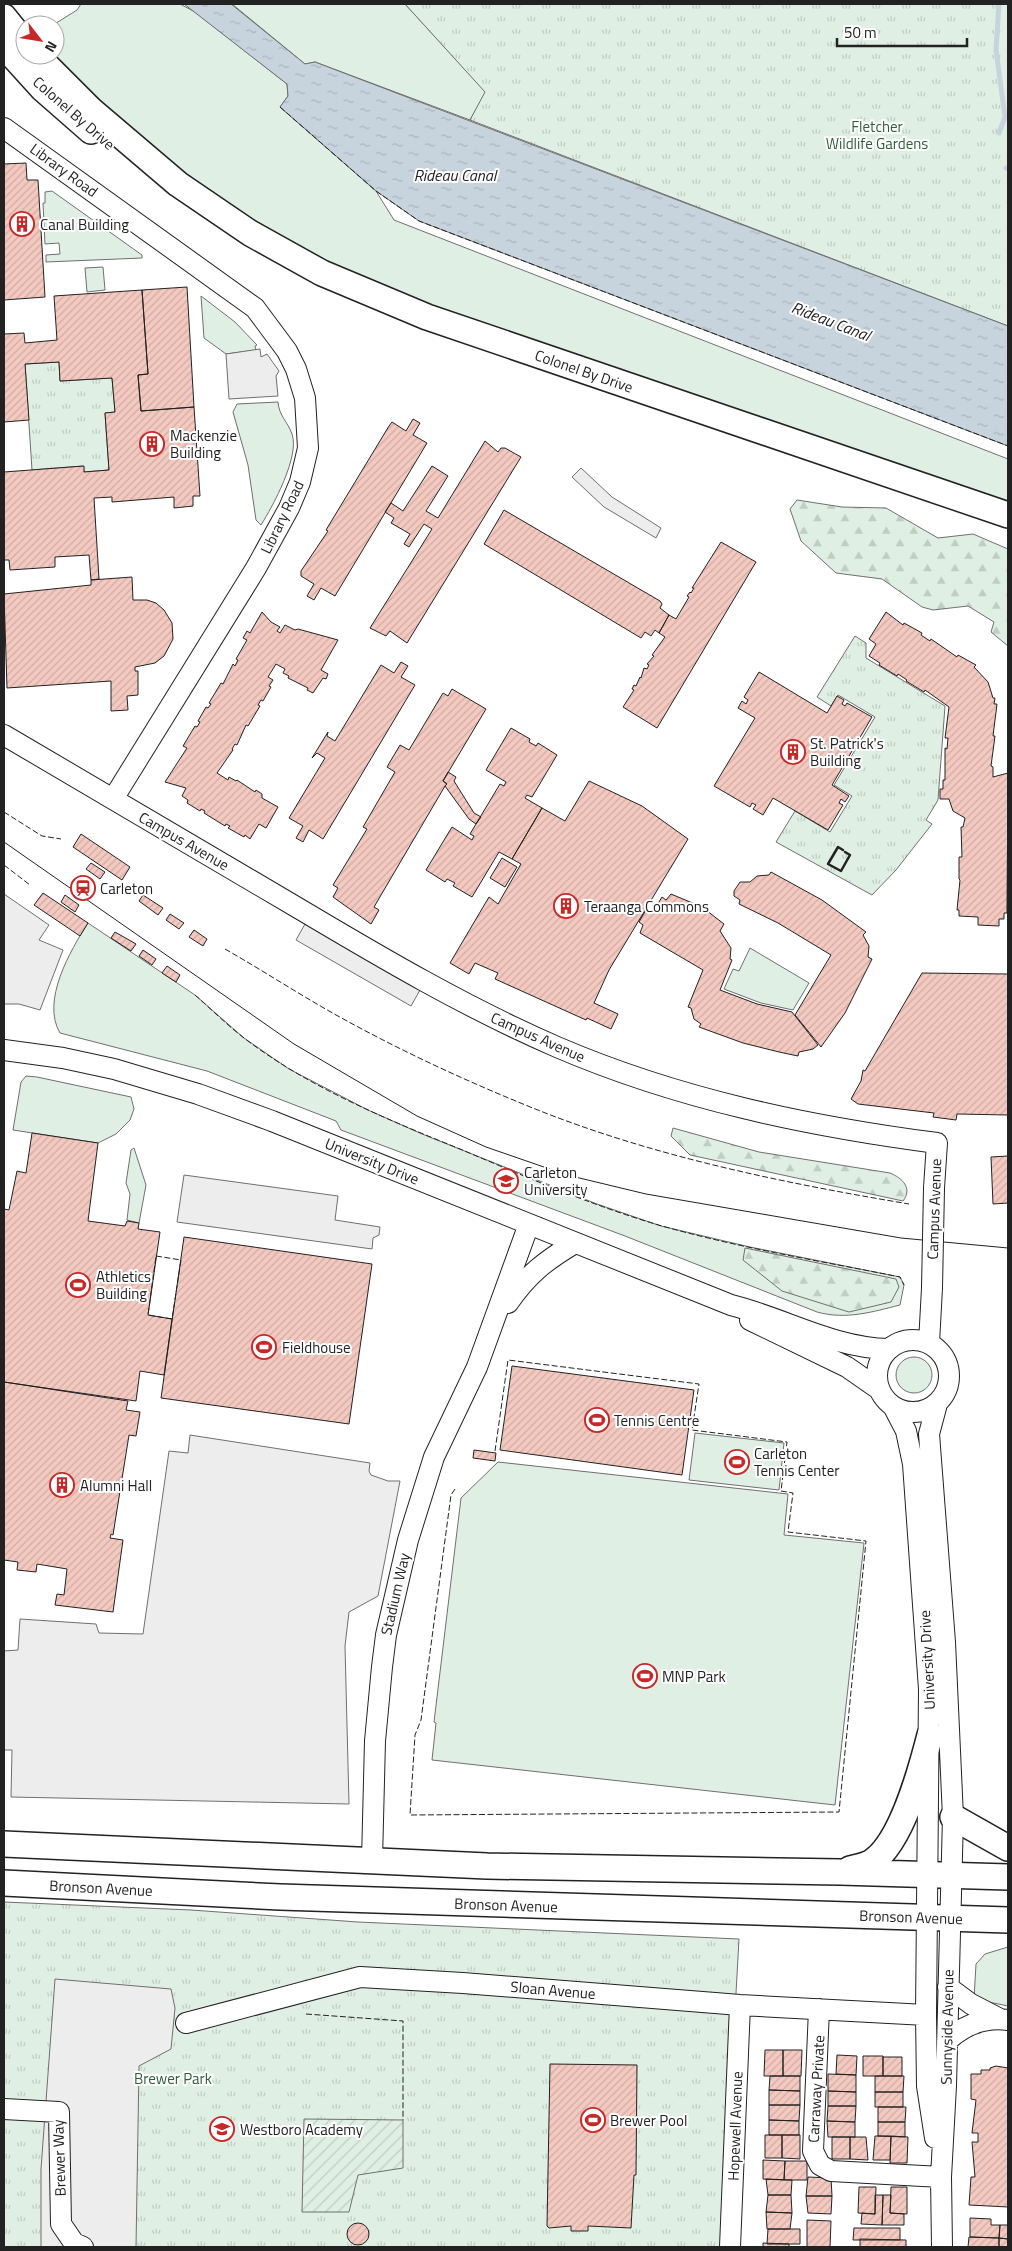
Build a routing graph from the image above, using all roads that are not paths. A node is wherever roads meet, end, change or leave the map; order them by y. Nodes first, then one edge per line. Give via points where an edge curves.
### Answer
1 (4, 17) edge
2 (15, 31) edge
3 (4, 46) edge
4 (46, 65) edge
5 (4, 128) edge
6 (178, 184) junction
7 (1008, 515) edge
8 (4, 735) edge
9 (114, 799) junction
10 (4, 1050) edge
11 (528, 1224) junction
12 (575, 1243) junction
13 (731, 1305) junction
14 (929, 1343) junction
15 (486, 1344) junction
16 (889, 1349) junction
17 (880, 1390) junction
18 (937, 1404) junction
19 (893, 1406) junction
20 (930, 1735) junction
21 (953, 1817) junction
22 (4, 1844) edge
23 (1008, 1848) edge
24 (372, 1860) junction
25 (840, 1872) junction
26 (940, 1876) junction
27 (1008, 1877) edge
28 (4, 1883) edge
29 (938, 1918) junction
30 (1008, 1920) edge
31 (948, 1987) junction
32 (740, 2005) junction
33 (819, 2009) junction
34 (926, 2015) junction
35 (1004, 2019) edge
36 (186, 2023) dead end
37 (947, 2041) junction
38 (4, 2109) edge
39 (941, 2178) junction
40 (83, 2247) edge
41 (730, 2247) edge
42 (942, 2247) edge

1 - 2 main road
3 - 6 main road, Colonel By Drive via 43,89 99,138
4 - 6 main road, Colonel By Drive via 91,110
5 - 9 street, Library Road via 255,308 290,356 305,398 308,448 300,482 289,508 256,568
6 - 7 main road, Colonel By Drive via 298,260 400,307
8 - 9 street, Campus Avenue
9 - 14 street, Campus Avenue, bridge via 445,993 556,1046 691,1095 734,1107 802,1122 936,1143
10 - 11 street, University Drive via 87,1063 198,1094
11 - 12 street, University Drive
11 - 15 street, Stadium Way
12 - 13 street, University Drive
12 - 15 street, Stadium Way via 548,1259 523,1281
13 - 16 street, University Drive via 855,1346
13 - 17 street, University Drive via 760,1326 848,1367
14 - 16 street via 908,1340
14 - 18 street via 942,1354 950,1374 944,1396
15 - 24 street, Stadium Way via 434,1457 392,1604 376,1741
16 - 17 street via 878,1368
17 - 19 street
18 - 19 street via 915,1412
18 - 21 street, University Drive via 929,1434 945,1642
19 - 20 street, University Drive via 906,1431 913,1464
20 - 25 main road via 912,1800 882,1854 869,1864
20 - 26 street, University Drive
21 - 23 main road
21 - 26 street, University Drive
22 - 24 main road
24 - 25 main road via 496,1866
25 - 26 main road
26 - 27 main road
26 - 29 street, Sunnyside Avenue
28 - 29 main road, Bronson Avenue via 320,1898
29 - 30 main road, Bronson Avenue
29 - 31 street, Sunnyside Avenue
29 - 34 street, Sunnyside Avenue
31 - 35 street via 971,2004
31 - 37 street, Sunnyside Avenue
32 - 33 street, Sloan Avenue
32 - 36 street, Sloan Avenue via 463,1982 360,1977
32 - 41 street, Hopewell Avenue
33 - 34 street, Sloan Avenue
33 - 39 street, Carraway Private via 813,2151 820,2165 831,2172
34 - 39 street, Sunnyside Avenue via 927,2086
35 - 37 street via 969,2024
37 - 39 street, Sunnyside Avenue
38 - 40 street, Brewer Way via 59,2112 61,2224 74,2243
39 - 42 street, Sunnyside Avenue

